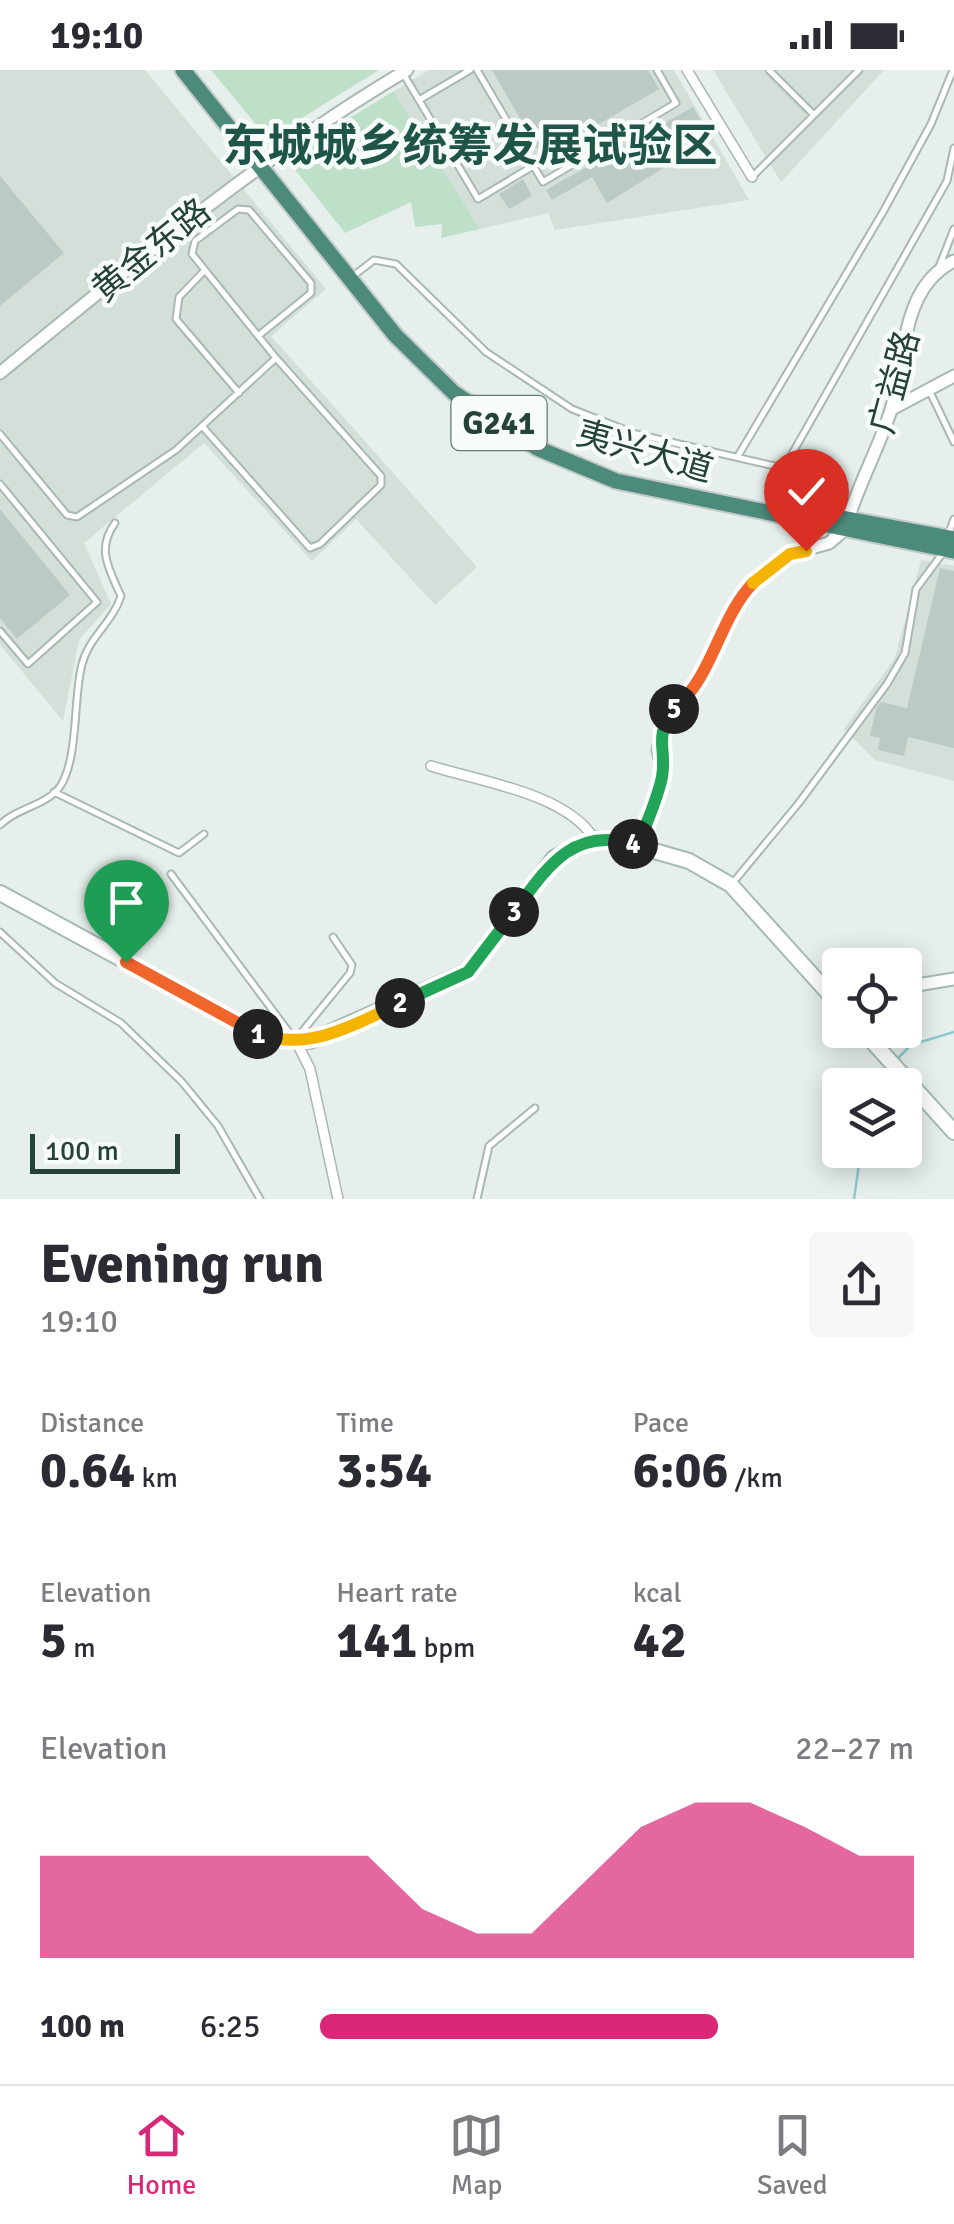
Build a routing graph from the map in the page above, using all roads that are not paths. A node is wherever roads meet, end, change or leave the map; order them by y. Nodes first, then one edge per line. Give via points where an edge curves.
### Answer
1 (183, 70) edge
2 (195, 70) edge
3 (474, 70) edge
4 (657, 70) edge
5 (687, 70) edge
6 (770, 70) edge
7 (859, 70) edge
8 (952, 70) edge
9 (405, 71) edge
10 (419, 100) junction
11 (814, 115) junction
12 (954, 148) edge
13 (263, 162) junction
14 (533, 166) junction
15 (752, 177) joint
16 (954, 230) edge
17 (952, 238) edge
18 (954, 261) edge
19 (938, 269) junction
20 (206, 270) junction
21 (358, 273) junction
22 (258, 336) junction
23 (276, 358) junction
24 (0, 374) edge
25 (954, 376) edge
26 (929, 389) junction
27 (239, 392) junction
28 (892, 408) junction
29 (202, 426) junction
30 (0, 434) edge
31 (954, 442) edge
32 (738, 456) junction
33 (784, 468) junction
34 (810, 474) dead end
35 (0, 484) edge
36 (954, 519) edge
37 (115, 523) dead end
38 (847, 524) junction
39 (950, 544) edge
40 (0, 631) edge
41 (430, 766) dead end
42 (54, 792) junction
43 (0, 825) edge
44 (204, 834) dead end
45 (594, 839) junction
46 (638, 846) junction
47 (171, 874) dead end
48 (731, 886) junction
49 (0, 893) edge
50 (0, 932) edge
51 (333, 937) dead end
52 (954, 979) edge
53 (922, 984) edge
54 (822, 985) edge
55 (296, 1042) junction
56 (878, 1048) edge
57 (535, 1108) dead end
58 (954, 1132) edge
59 (260, 1199) edge
60 (338, 1199) edge
61 (476, 1199) edge

1 - 13 highway, 夷兴大道 / G241
2 - 13 highway, 夷兴大道 / G241
3 - 10 lane
3 - 14 lane
4 - 14 lane via 676,104 543,182
5 - 15 street
6 - 11 lane
7 - 11 lane
8 - 32 lane via 883,212
9 - 10 lane
9 - 13 street, 黄金东路
10 - 14 lane via 478,199
11 - 15 lane
12 - 33 lane via 947,180
13 - 21 highway, 夷兴大道 / G241
13 - 24 street, 黄金东路
13 - 38 highway, 夷兴大道 / G241 via 395,335 454,394 537,448 616,480
16 - 17 lane
17 - 19 lane
18 - 19 street
19 - 28 street, 广益路 via 904,329
20 - 22 lane
20 - 22 lane via 192,254 195,241 238,209 249,210 312,282 310,293
20 - 27 lane via 179,297 176,319
21 - 32 lane via 374,260 396,264 486,352 572,409 636,434
21 - 38 highway, 夷兴大道 / G241 via 460,386 541,440 619,472
22 - 23 lane
23 - 27 lane
23 - 29 lane via 382,476 381,485 320,544 310,548
25 - 26 street
26 - 28 street
26 - 31 lane
27 - 29 lane
28 - 38 street, 广益路
29 - 30 lane via 77,517 67,515
32 - 33 lane
33 - 34 lane
35 - 40 lane via 97,602 28,664
36 - 39 lane
37 - 42 lane via 104,538 104,560 121,596 87,646 66,773
38 - 39 highway, 夷兴大道 / G241
38 - 46 street via 829,543 790,554 761,574 737,600 708,666 662,730 663,771
39 - 48 lane via 916,590 905,653 887,684
41 - 45 street via 556,804 585,823
42 - 43 lane
42 - 44 lane via 179,853
45 - 46 main road
45 - 55 main road via 554,858 468,972 342,1030
46 - 48 main road via 688,861
47 - 55 lane
48 - 54 main road
49 - 55 main road via 261,1036
50 - 59 lane via 55,983 121,1023 182,1082 218,1126
51 - 55 lane via 352,964 350,973 299,1030
52 - 53 street
55 - 60 street via 310,1069
56 - 58 main road
57 - 61 lane via 489,1146

